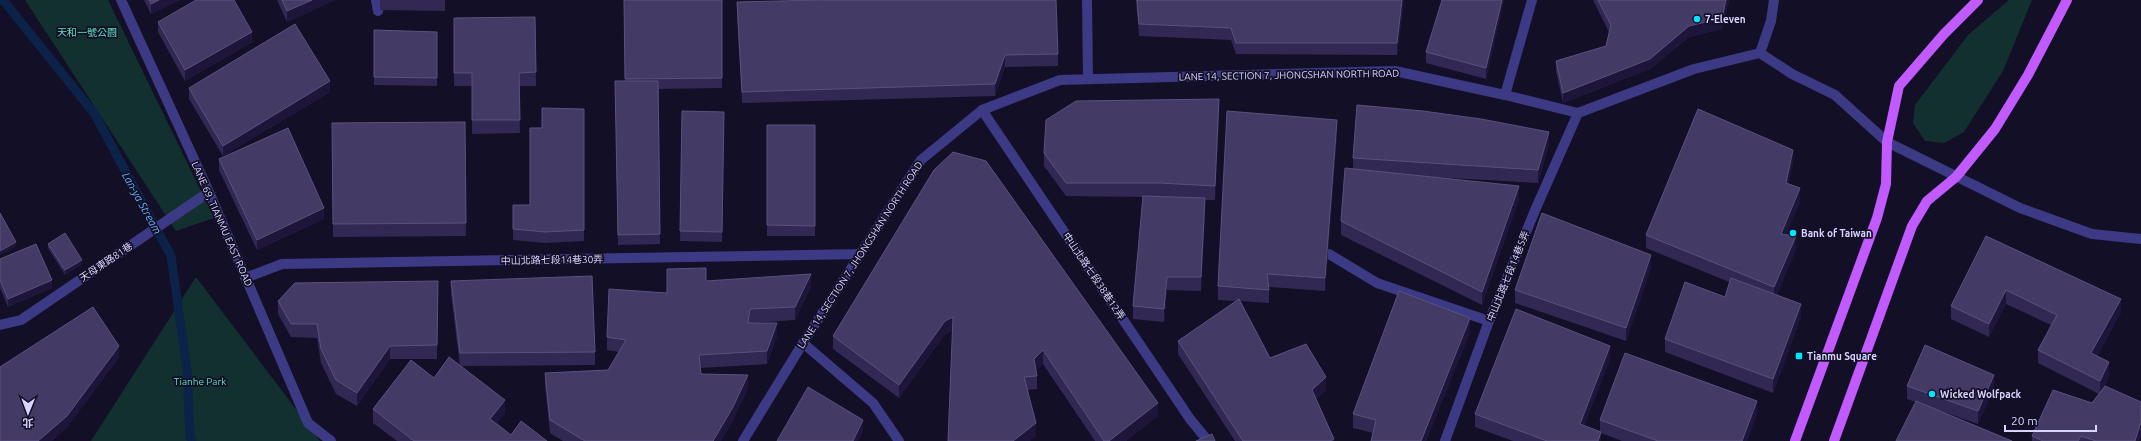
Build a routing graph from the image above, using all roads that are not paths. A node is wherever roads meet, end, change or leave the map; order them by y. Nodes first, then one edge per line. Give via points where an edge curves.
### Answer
1 (120, 0) edge
2 (376, 0) edge
3 (1087, 0) edge
4 (1532, 0) edge
5 (1774, 0) edge
6 (1978, 0) edge
7 (2068, 0) edge
8 (378, 11) dead end
9 (1760, 53) junction
10 (1088, 79) junction
11 (1505, 95) junction
12 (982, 110) junction
13 (1578, 114) junction
14 (1887, 142) junction
15 (1956, 177) junction
16 (208, 192) junction
17 (2141, 239) edge
18 (861, 254) junction
19 (1329, 254) edge
20 (245, 278) junction
21 (1489, 321) junction
22 (0, 324) edge
23 (802, 343) junction
24 (332, 441) edge
25 (743, 441) edge
26 (899, 441) edge
27 (1208, 441) edge
28 (1445, 441) edge
29 (1795, 441) edge
30 (1834, 441) edge

1 - 16 street, LANE 69, TIANMU EAST ROAD
2 - 8 street
3 - 10 street
4 - 11 street
5 - 9 street via 1771,21
6 - 14 main road via 1944,34 1899,86
7 - 15 main road via 2028,75 1995,129
9 - 13 street via 1694,68
9 - 14 street via 1792,74 1835,95
10 - 11 street, LANE 14, SECTION 7, JHONGSHAN NORTH ROAD via 1395,71
10 - 12 street, LANE 14, SECTION 7, JHONGSHAN NORTH ROAD via 1060,80
11 - 13 street, LANE 14, SECTION 7, JHONGSHAN NORTH ROAD
12 - 18 street, LANE 14, SECTION 7, JHONGSHAN NORTH ROAD via 921,160
12 - 27 street, 中山北路七段38巷12弄
13 - 21 street, 中山北路七段14巷5弄
14 - 15 street
14 - 29 main road via 1886,184 1877,218
15 - 17 street via 2020,208 2092,234
15 - 30 main road via 1928,201 1912,226
16 - 20 street, LANE 69, TIANMU EAST ROAD
16 - 22 street, 天母東路81巷 via 21,320
18 - 20 street, 中山北路七段14巷30弄 via 282,264
18 - 23 street, LANE 14, SECTION 7, JHONGSHAN NORTH ROAD
19 - 21 street via 1377,283
20 - 24 street, LANE 69, TIANMU EAST ROAD via 308,422
21 - 28 street, 中山北路七段14巷5弄
23 - 25 street, LANE 14, SECTION 7, JHONGSHAN NORTH ROAD
23 - 26 street via 873,403

